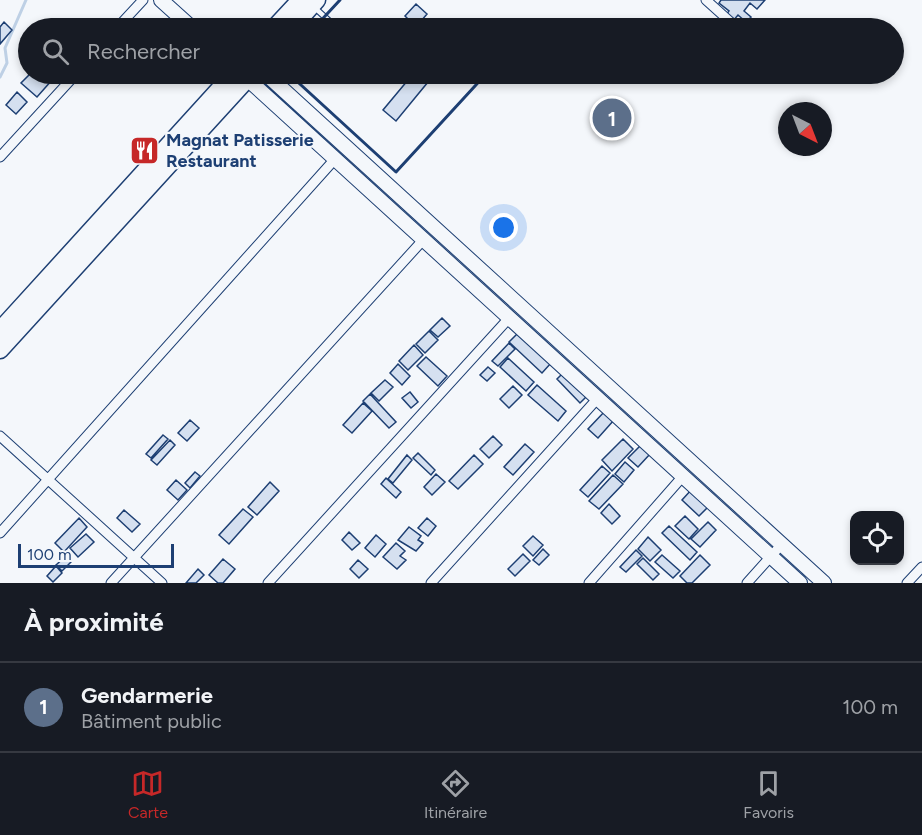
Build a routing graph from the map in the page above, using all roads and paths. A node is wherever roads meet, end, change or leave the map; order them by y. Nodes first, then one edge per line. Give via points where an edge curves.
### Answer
1 (143, 0) edge
2 (161, 0) edge
3 (706, 0) edge
4 (309, 1) edge
5 (126, 18) edge
6 (181, 18) edge
7 (287, 18) edge
8 (298, 18) edge
9 (327, 18) edge
10 (726, 18) edge
11 (67, 84) edge
12 (234, 84) edge
13 (235, 84) edge
14 (253, 84) edge
15 (277, 84) edge
16 (0, 157) edge
17 (335, 159) junction
18 (424, 239) junction
19 (510, 317) junction
20 (0, 330) edge
21 (0, 350) edge
22 (598, 398) junction
23 (0, 436) edge
24 (684, 476) junction
25 (48, 480) junction
26 (0, 533) edge
27 (782, 544) junction
28 (771, 557) junction
29 (134, 558) junction
30 (922, 567) edge
31 (111, 583) edge
32 (162, 583) edge
33 (268, 583) edge
34 (431, 583) edge
35 (589, 583) edge
36 (747, 583) edge
37 (800, 583) edge
38 (824, 583) edge
39 (907, 583) edge

1 - 5 street
2 - 6 street
3 - 10 street
4 - 7 highway
4 - 8 highway
4 - 9 lane
11 - 16 street
12 - 20 highway
13 - 21 highway
14 - 17 street
15 - 27 street
17 - 18 street
17 - 25 street
18 - 19 street
18 - 29 street
19 - 22 street
19 - 33 street
22 - 24 street
22 - 34 street
23 - 25 street
24 - 28 street
24 - 35 street
25 - 26 street
25 - 29 street
27 - 28 street
27 - 38 street
28 - 36 street
28 - 37 street
29 - 31 street
29 - 32 street
30 - 39 street

